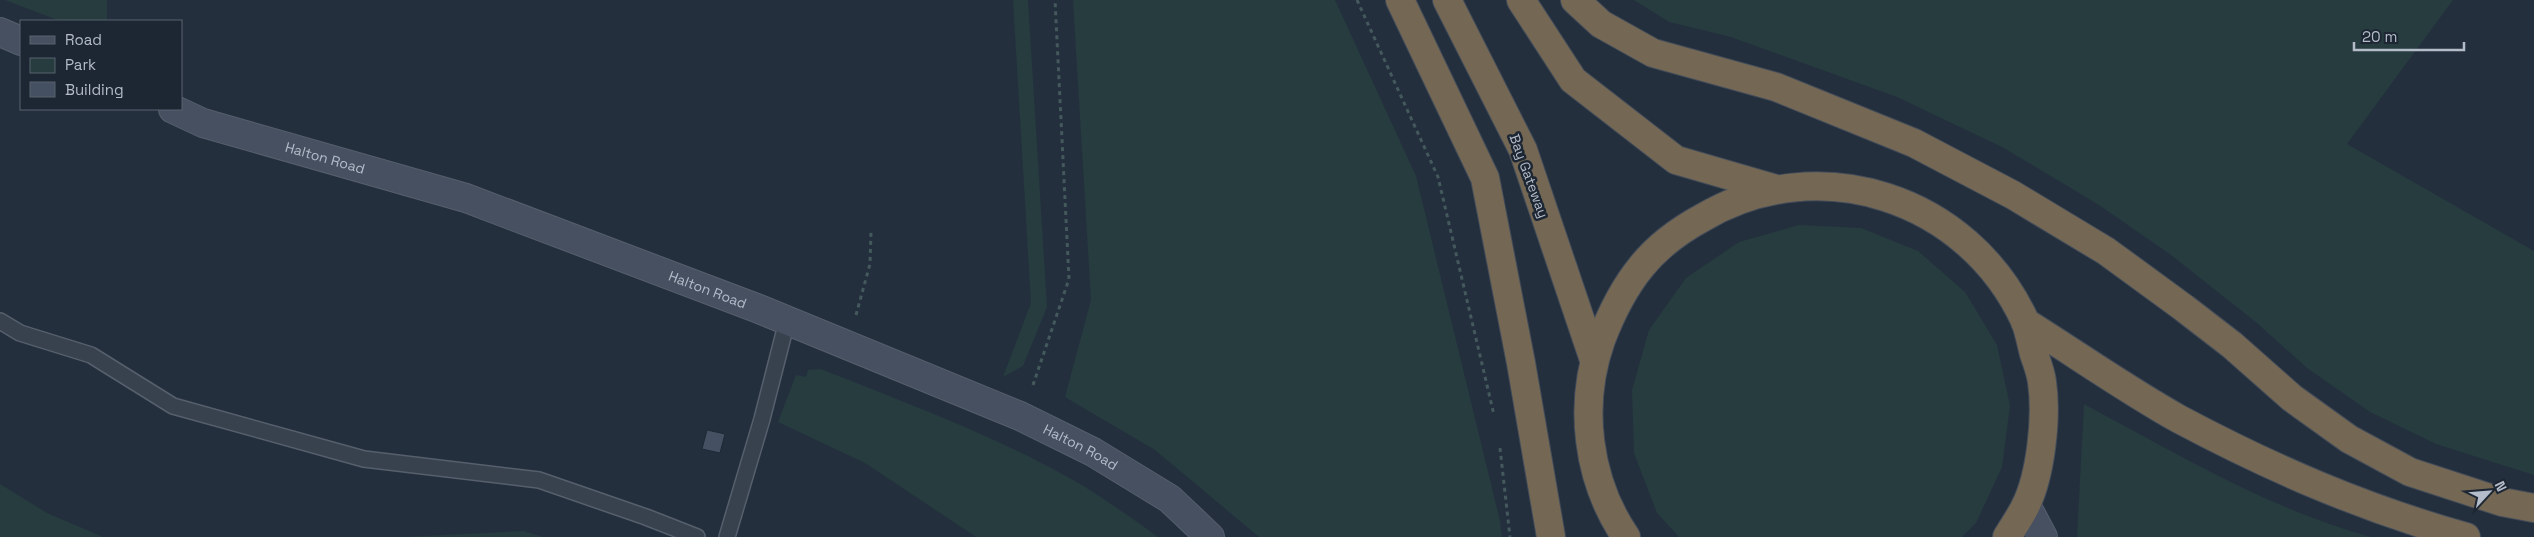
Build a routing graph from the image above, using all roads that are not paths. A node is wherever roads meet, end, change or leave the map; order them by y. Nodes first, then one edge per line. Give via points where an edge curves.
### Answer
1 (1400, 0) edge
2 (1447, 0) edge
3 (1521, 0) edge
4 (1575, 0) edge
5 (0, 32) edge
6 (20, 41) edge
7 (175, 110) edge
8 (1776, 189) junction
9 (0, 321) edge
10 (787, 321) junction
11 (2025, 322) junction
12 (1594, 360) junction
13 (2026, 505) junction
14 (2534, 508) edge
15 (1617, 530) edge
16 (697, 537) edge
17 (728, 537) edge
18 (1210, 537) edge
19 (1551, 537) edge
20 (2007, 537) edge
21 (2043, 537) edge
22 (2466, 537) edge

1 - 19 highway via 1485,178
2 - 12 highway, Bay Gateway via 1523,150
3 - 8 highway via 1573,80 1676,160
4 - 14 highway via 1601,24 1653,54 1776,87 1914,143 2013,195 2106,251 2232,345 2292,398 2349,439 2410,472 2502,502
5 - 6 street
7 - 10 street, Halton Road via 203,123 466,198
8 - 11 highway via 1819,185 1862,190 1904,203 1942,223 1976,251 2004,284
8 - 12 highway via 1725,204 1680,230 1641,266 1612,310
9 - 16 lane via 20,333 91,355 173,406 364,459 539,480
10 - 17 lane
10 - 18 street, Halton Road via 1020,416 1093,452 1170,499
11 - 13 highway via 2042,382 2043,436
11 - 22 highway via 2178,418 2304,481 2401,519
12 - 15 highway via 1587,413 1594,466
13 - 20 highway
13 - 21 street

